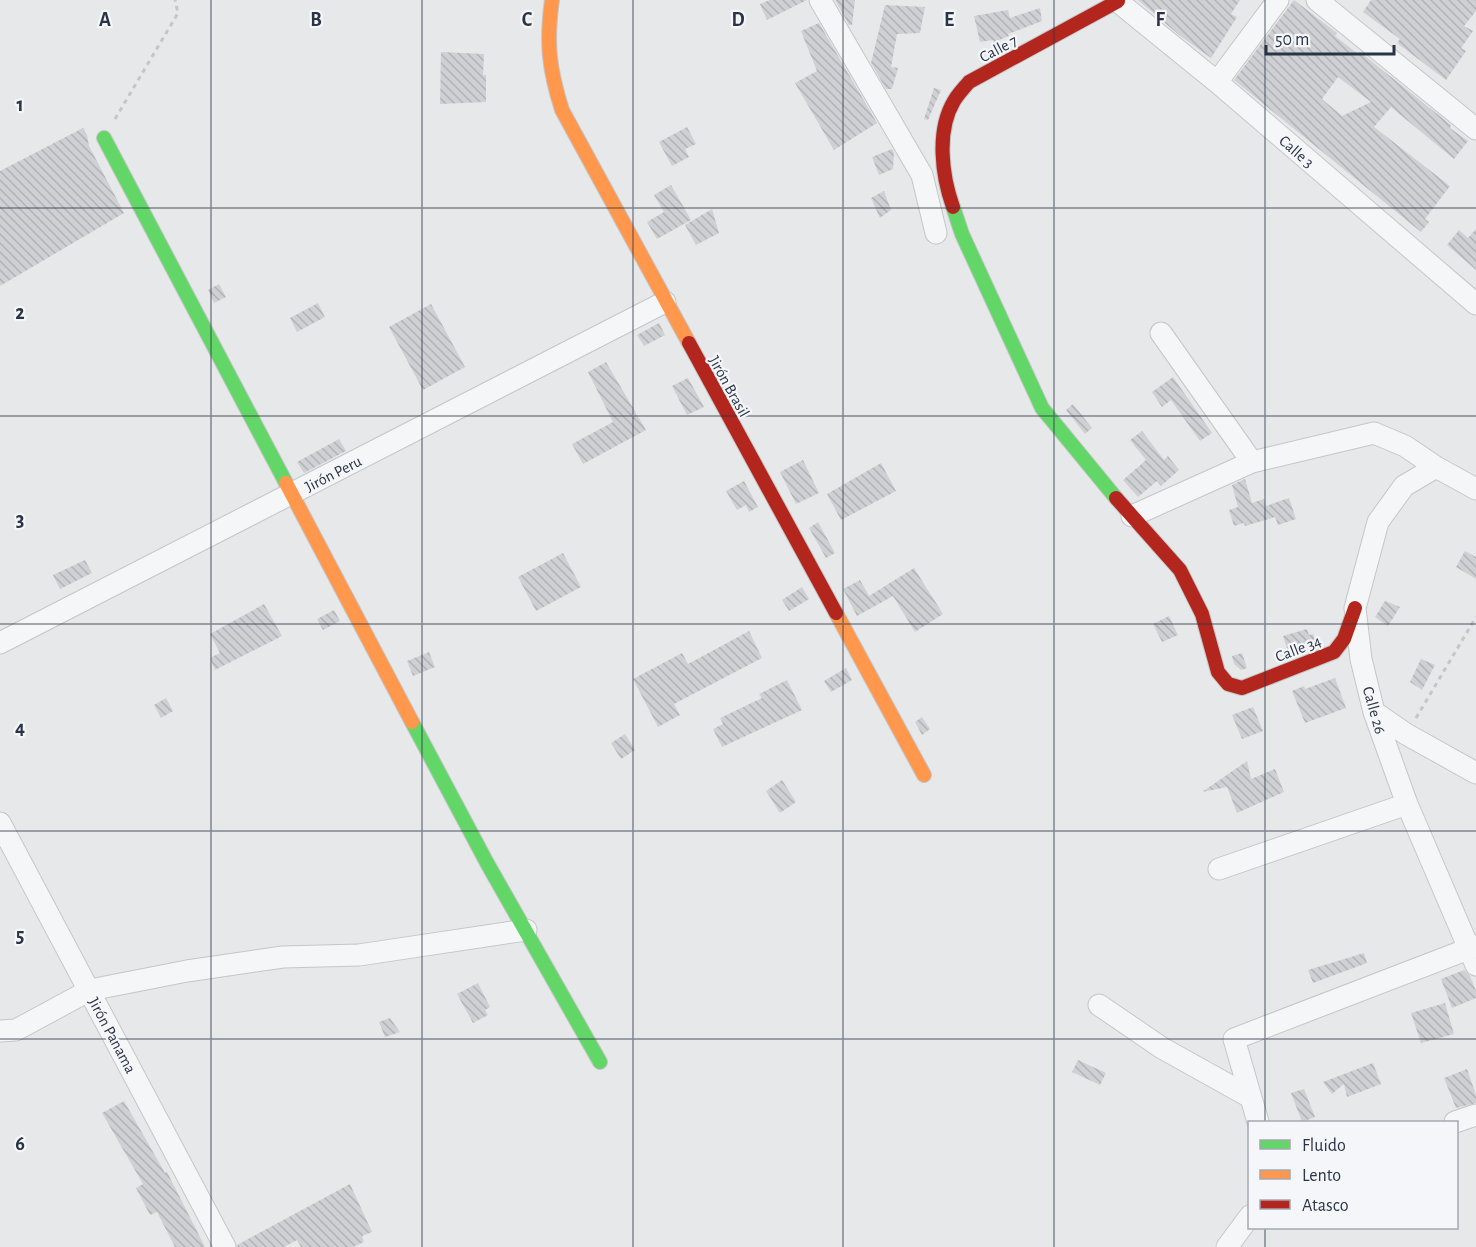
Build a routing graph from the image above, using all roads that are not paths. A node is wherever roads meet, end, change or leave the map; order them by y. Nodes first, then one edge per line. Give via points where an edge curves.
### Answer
1 (552, 0) edge
2 (820, 0) edge
3 (1083, 0) edge
4 (1278, 0) edge
5 (1317, 0) edge
6 (1117, 1) edge
7 (1217, 82) junction
8 (1476, 129) edge
9 (104, 138) road end
10 (945, 161) junction
11 (922, 175) junction
12 (936, 233) dead end
13 (665, 302) junction
14 (1476, 304) edge
15 (1161, 333) dead end
16 (1252, 462) junction
17 (1436, 467) junction
18 (1476, 489) edge
19 (292, 494) junction
20 (1132, 516) junction
21 (1355, 608) junction
22 (0, 643) edge
23 (1228, 684) joint
24 (1374, 712) junction
25 (1476, 773) edge
26 (924, 775) dead end
27 (1407, 804) junction
28 (0, 823) edge
29 (1219, 869) dead end
30 (526, 930) junction
31 (1474, 953) edge
32 (90, 990) junction
33 (1099, 1005) dead end
34 (0, 1031) edge
35 (600, 1062) dead end
36 (1250, 1097) junction
37 (1476, 1115) edge
38 (1257, 1121) edge
39 (1458, 1121) edge
40 (1248, 1219) edge
41 (225, 1247) edge
42 (1227, 1247) edge

1 - 13 street, Jirón Brasil via 548,27 551,74 562,110
2 - 11 street
3 - 6 street
4 - 7 street
5 - 8 street
6 - 7 street, Calle 3
6 - 10 street, Calle 7 via 969,82 954,101 945,123
7 - 14 street, Calle 3
9 - 19 street
10 - 11 street
10 - 20 street, Calle 7 via 948,193 962,234 1042,408
11 - 12 street
13 - 19 street, Jirón Peru
13 - 26 street, Jirón Brasil
15 - 16 street
16 - 17 street via 1374,433 1405,446
16 - 20 street
17 - 18 street
17 - 21 street, Calle 26 via 1404,486 1378,522
19 - 22 street, Jirón Peru
19 - 30 street
20 - 23 street, Calle 7 via 1180,570 1202,614 1218,672
21 - 23 street, Calle 34 via 1344,639 1334,652 1242,688
21 - 24 street, Calle 26 via 1361,659
24 - 25 street
24 - 27 street, Calle 26
27 - 29 street
27 - 31 street, Calle 26
28 - 32 street, Jirón Panama
30 - 32 street via 358,954 283,957
30 - 35 street
31 - 36 street via 1234,1039
32 - 34 street via 16,1030
32 - 41 street, Jirón Panama
33 - 36 street via 1162,1048
36 - 38 street
37 - 39 street
40 - 42 street

